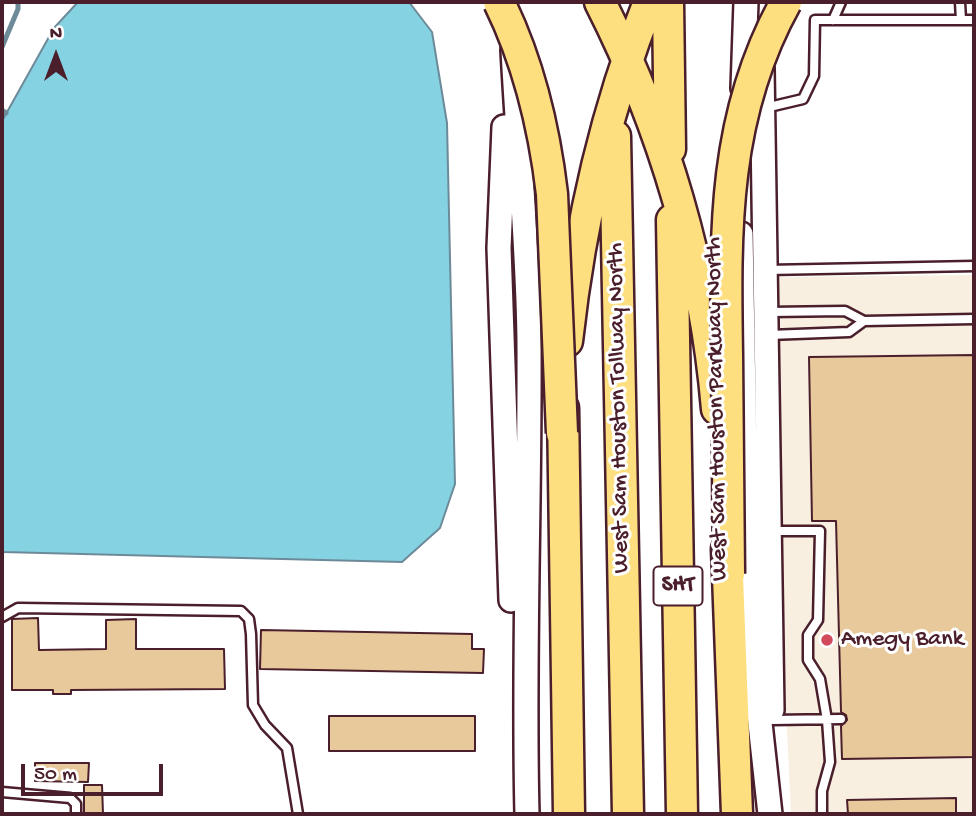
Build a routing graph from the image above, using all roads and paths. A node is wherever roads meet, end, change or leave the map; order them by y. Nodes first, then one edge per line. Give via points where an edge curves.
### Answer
1 (499, 2) edge
2 (509, 2) edge
3 (600, 2) edge
4 (612, 2) edge
5 (649, 2) edge
6 (668, 2) edge
7 (746, 2) edge
8 (761, 2) edge
9 (786, 2) edge
10 (841, 2) edge
11 (960, 2) edge
12 (833, 20) junction
13 (961, 20) junction
14 (974, 20) edge
15 (762, 108) junction
16 (974, 266) edge
17 (765, 270) junction
18 (765, 312) junction
19 (974, 319) edge
20 (864, 321) junction
21 (766, 335) junction
22 (562, 433) junction
23 (769, 531) junction
24 (729, 574) junction
25 (2, 607) edge
26 (18, 608) junction
27 (2, 617) edge
28 (524, 719) junction
29 (841, 719) dead end
30 (772, 720) junction
31 (827, 720) junction
32 (2, 792) edge
33 (76, 814) edge
34 (298, 814) edge
35 (527, 814) edge
36 (569, 814) edge
37 (628, 814) edge
38 (682, 814) edge
39 (737, 814) edge
40 (772, 814) edge
41 (822, 814) edge

1 - 22 highway, bridge via 521,51 547,154
2 - 28 main road, bridge via 529,342
2 - 28 main road via 499,248 514,673
3 - 24 highway, bridge via 659,141 703,301
4 - 37 highway, West Sam Houston Tollway North / SHT
5 - 22 highway, bridge via 618,89 587,206 572,295
6 - 38 highway, SHT
7 - 40 main road, West Sam Houston Parkway North, bridge via 740,190 748,614
8 - 15 main road
9 - 24 highway, bridge via 744,107 728,195
10 - 12 lane
11 - 13 lane
12 - 13 lane
12 - 15 lane via 816,20 814,76 803,99
13 - 14 lane
15 - 17 main road
16 - 17 lane
17 - 18 main road
18 - 20 lane via 845,311
18 - 21 main road
19 - 20 lane
20 - 21 lane via 849,332
21 - 23 main road
22 - 36 highway
23 - 30 main road
23 - 31 lane via 820,531 818,620 807,635 808,660 820,679
24 - 39 highway
25 - 26 lane
26 - 27 lane
26 - 34 lane via 241,611 249,619 251,634 253,705 287,748
28 - 35 main road
29 - 31 lane
30 - 31 lane
30 - 40 main road
31 - 41 lane via 830,762
32 - 33 lane via 70,798 76,804

